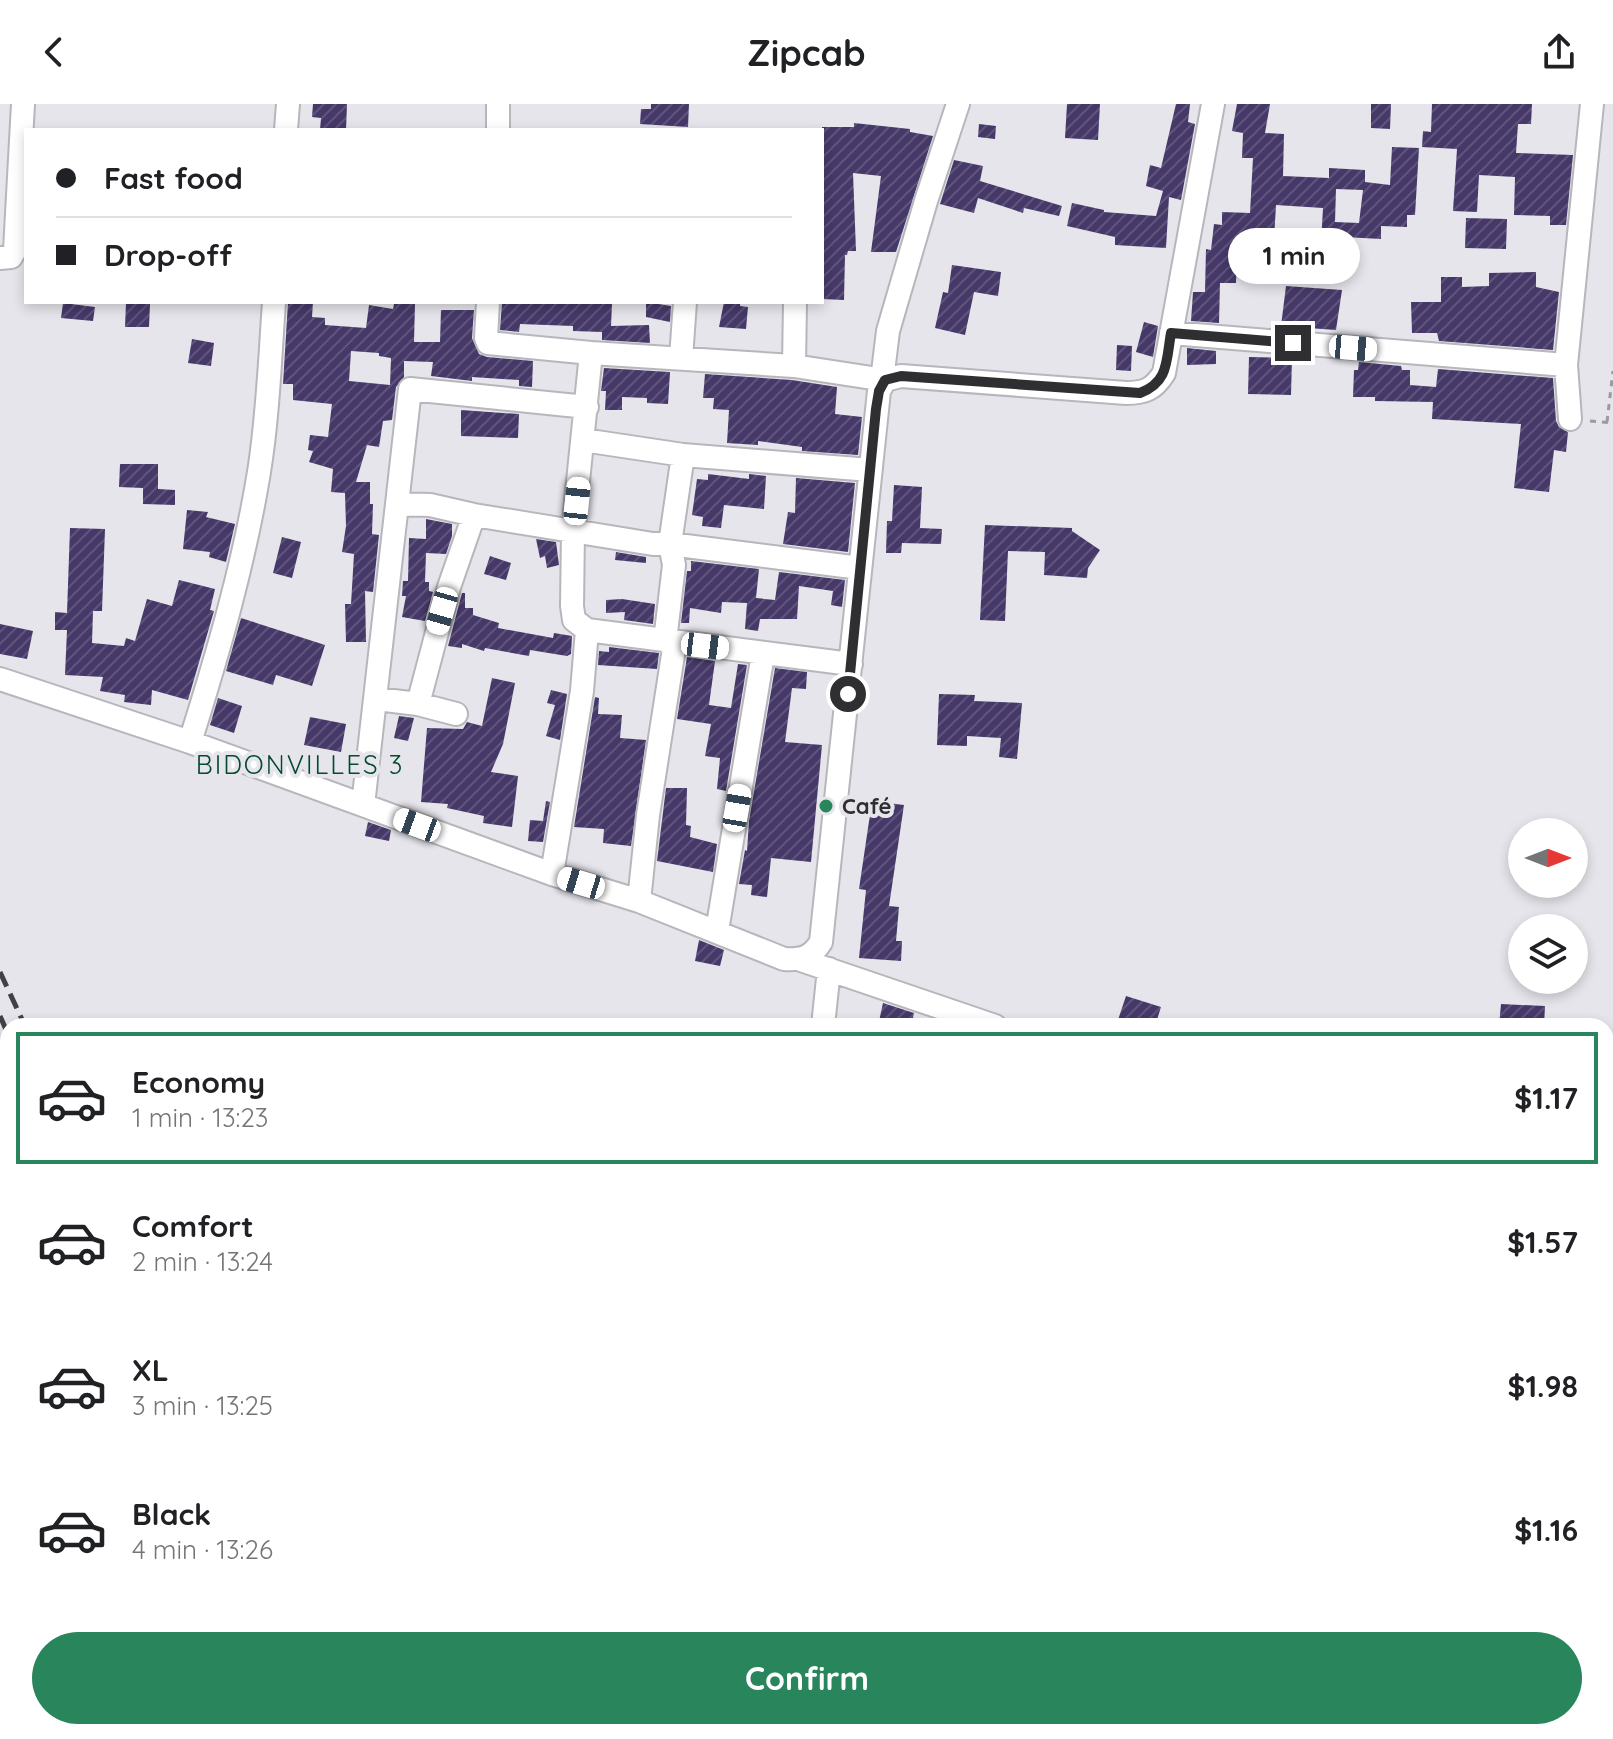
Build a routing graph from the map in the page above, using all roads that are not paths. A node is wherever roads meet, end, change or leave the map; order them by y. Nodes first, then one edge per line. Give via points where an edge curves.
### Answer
1 (23, 104) edge
2 (288, 104) edge
3 (498, 104) edge
4 (958, 104) edge
5 (1213, 104) edge
6 (1592, 104) edge
7 (286, 128) edge
8 (498, 128) edge
9 (0, 258) edge
10 (274, 304) edge
11 (488, 304) edge
12 (685, 304) edge
13 (795, 304) edge
14 (1171, 333) junction
15 (591, 353) junction
16 (681, 358) junction
17 (1566, 365) junction
18 (794, 366) junction
19 (883, 380) junction
20 (587, 407) junction
21 (1570, 419) road end
22 (583, 440) junction
23 (683, 455) junction
24 (870, 470) junction
25 (397, 504) junction
26 (474, 515) junction
27 (573, 531) junction
28 (670, 544) junction
29 (860, 568) junction
30 (587, 630) junction
31 (670, 641) junction
32 (763, 654) junction
33 (851, 664) junction
34 (0, 679) edge
35 (377, 699) junction
36 (418, 704) junction
37 (456, 714) dead end
38 (190, 742) junction
39 (363, 805) junction
40 (552, 874) junction
41 (639, 901) junction
42 (717, 931) junction
43 (801, 960) junction
44 (829, 969) junction
45 (824, 1018) edge
46 (960, 1018) edge

1 - 9 street via 15,250 11,257
2 - 7 street
3 - 8 street
4 - 19 street via 888,331
5 - 14 street
6 - 17 street
10 - 38 street via 249,526
11 - 15 street via 488,343
12 - 16 street
13 - 18 street
14 - 17 street
14 - 19 street via 1164,373 1155,387 1140,393 901,376
15 - 16 street
15 - 20 street
16 - 18 street
17 - 21 street
18 - 19 street
19 - 24 street
20 - 22 street
20 - 25 street via 410,389
22 - 23 street
22 - 27 street
23 - 24 street
23 - 28 street
24 - 29 street
25 - 26 street
25 - 35 street
26 - 27 street
26 - 36 street
27 - 28 street
27 - 30 street via 572,606 574,620
28 - 29 street
28 - 31 street
29 - 33 street
30 - 31 street
30 - 40 street
31 - 32 street
31 - 41 street
32 - 33 street
32 - 42 street
33 - 43 street via 821,942 814,954
34 - 38 street
35 - 36 street
35 - 39 street
36 - 37 street
38 - 39 street
39 - 40 street
40 - 41 street
41 - 42 street
42 - 43 street via 784,959
43 - 44 street
44 - 45 street
44 - 46 street

